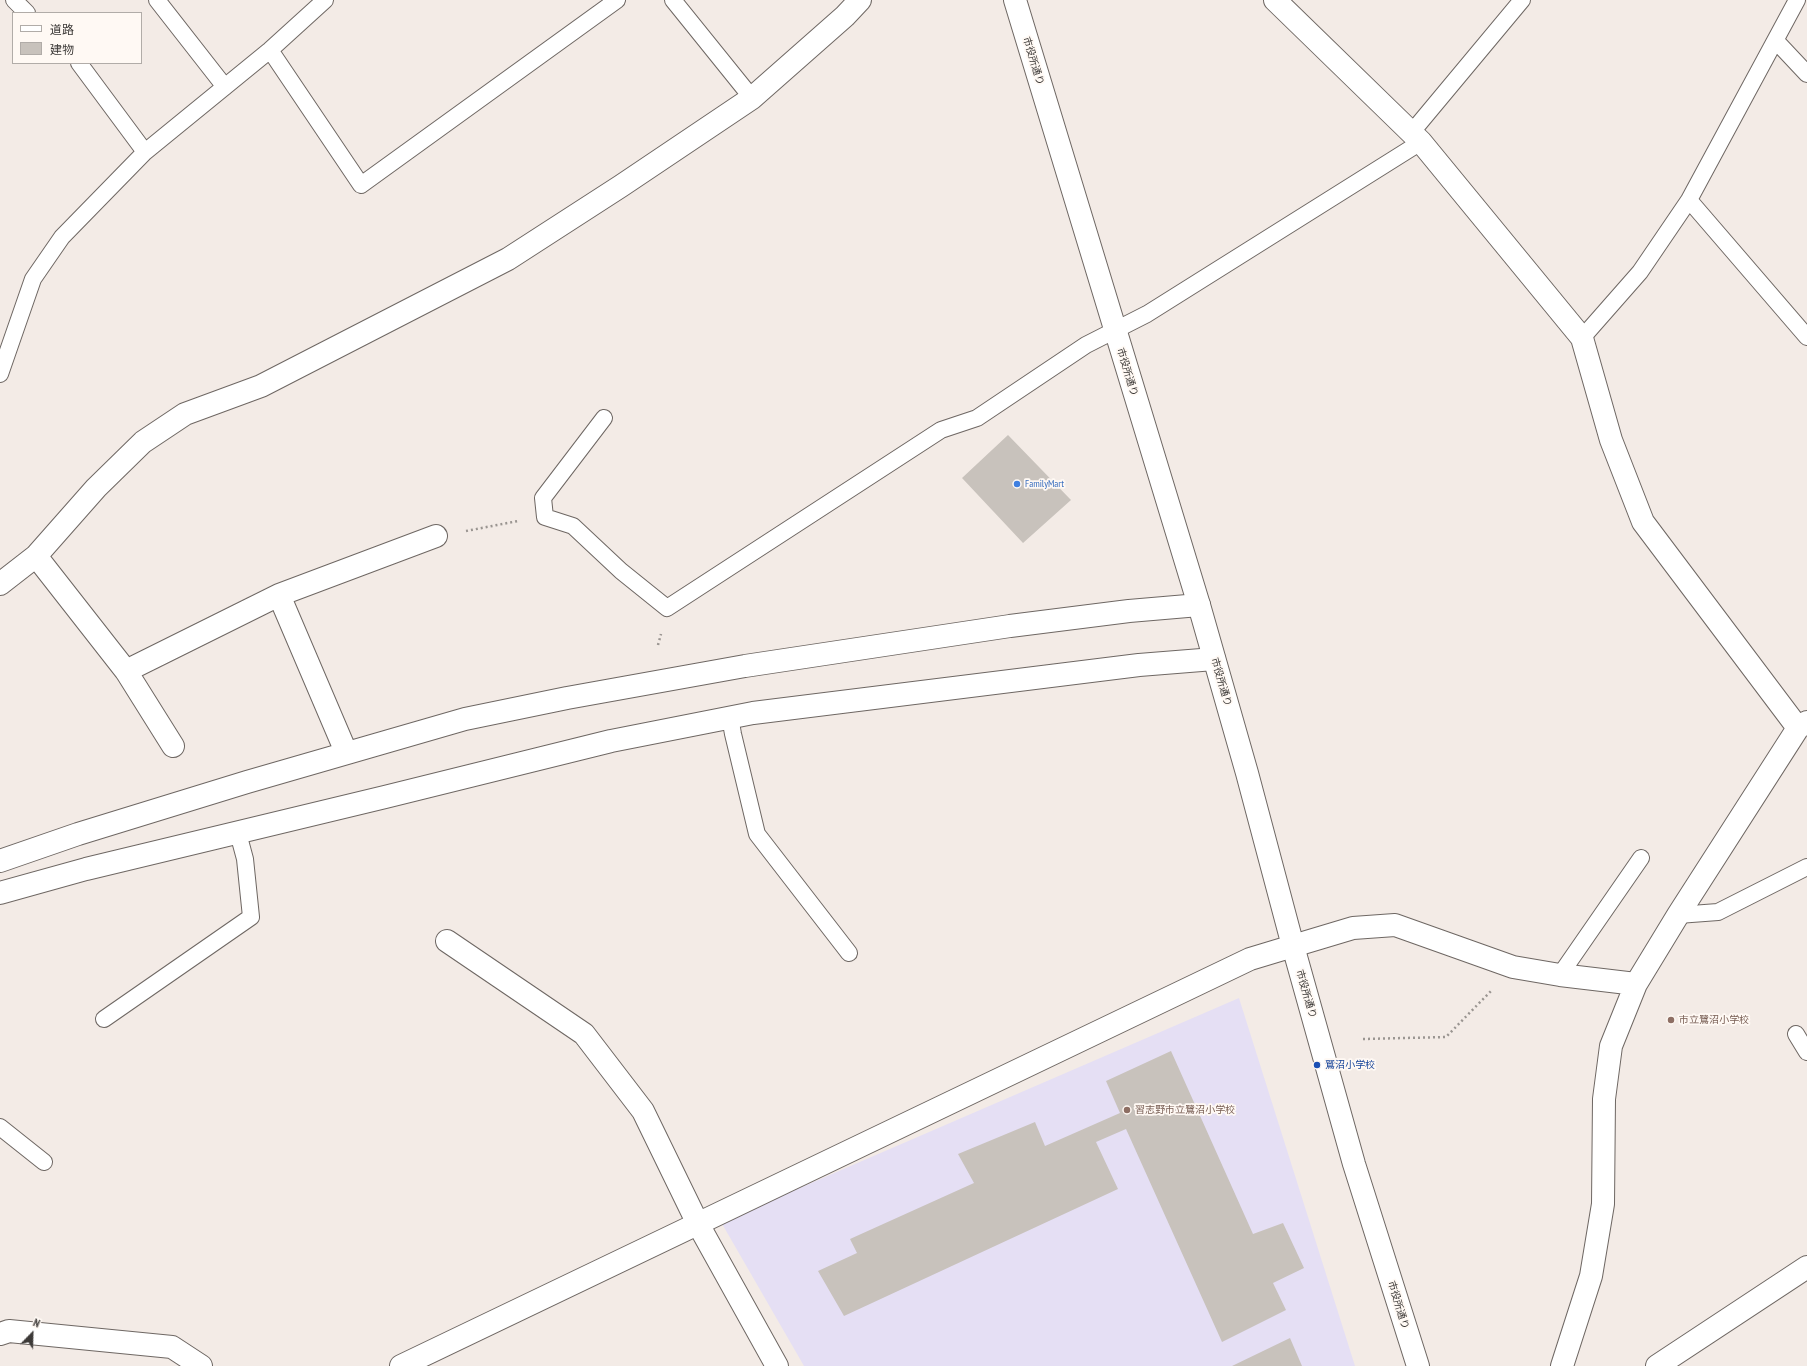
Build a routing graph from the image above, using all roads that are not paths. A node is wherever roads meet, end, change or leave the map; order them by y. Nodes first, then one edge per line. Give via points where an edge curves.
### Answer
1 (14, 0) edge
2 (156, 0) edge
3 (325, 0) edge
4 (617, 0) edge
5 (673, 0) edge
6 (860, 0) edge
7 (1015, 0) edge
8 (1522, 0) edge
9 (1797, 0) edge
10 (1286, 3) edge
11 (26, 12) edge
12 (1776, 41) junction
13 (270, 50) junction
14 (80, 64) edge
15 (1807, 74) edge
16 (225, 86) junction
17 (752, 98) junction
18 (1416, 137) junction
19 (145, 152) junction
20 (1689, 200) junction
21 (1115, 331) junction
22 (1807, 337) edge
23 (1582, 338) junction
24 (0, 374) edge
25 (604, 418) dead end
26 (436, 536) road end
27 (36, 556) junction
28 (0, 584) edge
29 (279, 594) junction
30 (1199, 605) junction
31 (1214, 659) junction
32 (126, 671) junction
33 (730, 717) junction
34 (1802, 725) edge
35 (173, 746) dead end
36 (346, 752) junction
37 (238, 833) junction
38 (1641, 858) dead end
39 (0, 861) edge
40 (1807, 867) edge
41 (0, 893) edge
42 (1678, 915) junction
43 (447, 941) dead end
44 (1293, 946) junction
45 (849, 953) dead end
46 (1560, 975) junction
47 (1636, 984) junction
48 (104, 1019) dead end
49 (1796, 1034) dead end
50 (1807, 1052) edge
51 (0, 1127) edge
52 (44, 1162) dead end
53 (698, 1224) junction
54 (1807, 1267) edge
55 (0, 1334) edge
56 (201, 1366) edge
57 (401, 1366) edge
58 (777, 1366) edge
59 (1418, 1366) edge
60 (1562, 1366) edge
61 (1657, 1366) edge

1 - 11 lane
2 - 16 lane
3 - 13 lane
4 - 13 lane via 361,185
5 - 17 lane
6 - 17 street
7 - 21 street, 市役所通り
8 - 18 lane
9 - 12 lane
10 - 18 street
12 - 15 lane
12 - 20 lane
13 - 16 lane
14 - 19 lane
16 - 19 lane
17 - 27 street via 508,259 261,386 185,414 143,442 96,488
18 - 21 lane via 1147,314
18 - 23 street
19 - 24 lane via 62,236 33,279
20 - 22 lane
20 - 23 lane via 1640,272
21 - 25 lane via 1086,345 977,418 941,430 667,608 621,572 573,526 545,516 543,498
21 - 30 street, 市役所通り
23 - 34 street via 1611,440 1643,522
26 - 29 street
27 - 28 street
27 - 32 street
29 - 32 street
29 - 36 street
30 - 31 street, 市役所通り
30 - 36 street via 1018,625 737,668 567,698 473,718
31 - 33 street via 1131,666
31 - 44 street, 市役所通り
32 - 35 street
33 - 37 street via 610,741
33 - 45 lane via 757,834
34 - 42 street
36 - 39 street
37 - 41 street via 86,869
37 - 48 lane via 245,859 251,917
38 - 46 lane
40 - 42 lane via 1718,912
42 - 47 street
43 - 53 street via 584,1034 643,1111
44 - 46 street via 1353,928 1395,925 1513,967
44 - 53 street via 1250,959
44 - 59 street, 市役所通り via 1354,1164
46 - 47 street
47 - 60 street via 1610,1046 1604,1099 1603,1204 1591,1276
49 - 50 lane
51 - 52 lane
53 - 57 street
53 - 58 street
54 - 61 street
55 - 56 street via 9,1331 172,1347

